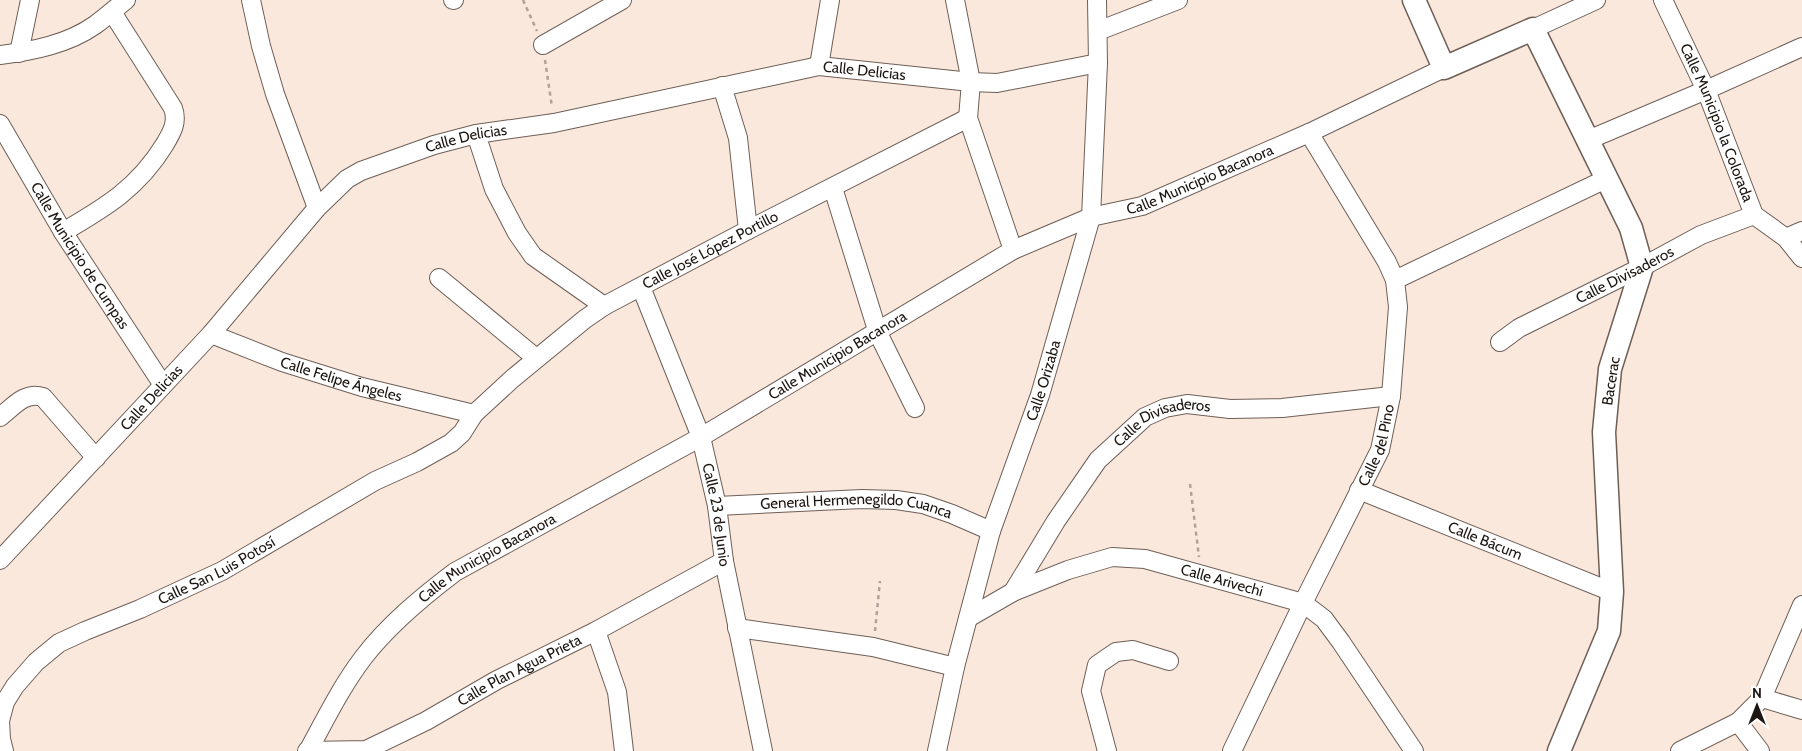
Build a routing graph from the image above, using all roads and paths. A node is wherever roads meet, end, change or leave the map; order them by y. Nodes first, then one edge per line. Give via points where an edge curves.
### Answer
1 (30, 0) edge
2 (126, 0) edge
3 (251, 0) edge
4 (622, 0) edge
5 (830, 0) edge
6 (954, 0) edge
7 (1097, 0) edge
8 (1178, 0) edge
9 (1414, 0) edge
10 (1596, 0) edge
11 (1663, 0) edge
12 (112, 12) junction
13 (1532, 29) junction
14 (1098, 31) junction
15 (543, 45) dead end
16 (1802, 47) edge
17 (19, 53) junction
18 (0, 55) edge
19 (1098, 63) junction
20 (819, 66) junction
21 (1444, 68) junction
22 (971, 82) junction
23 (722, 86) junction
24 (1706, 90) junction
25 (968, 118) junction
26 (0, 124) edge
27 (1309, 133) junction
28 (476, 134) junction
29 (1588, 140) junction
30 (1608, 178) junction
31 (833, 188) junction
32 (317, 208) junction
33 (1754, 215) junction
34 (1091, 217) junction
35 (748, 230) junction
36 (1802, 230) edge
37 (63, 232) junction
38 (1786, 238) junction
39 (1014, 250) junction
40 (1802, 258) edge
41 (1642, 267) junction
42 (439, 278) dead end
43 (1395, 280) junction
44 (641, 287) junction
45 (604, 306) junction
46 (878, 332) junction
47 (211, 334) junction
48 (1500, 342) dead end
49 (536, 358) junction
50 (162, 384) junction
51 (1392, 396) junction
52 (915, 408) dead end
53 (474, 414) junction
54 (0, 417) edge
55 (701, 437) junction
56 (96, 458) junction
57 (1190, 484) dead end
58 (1359, 490) junction
59 (717, 506) junction
60 (991, 531) junction
61 (0, 560) edge
62 (724, 561) junction
63 (1201, 574) junction
64 (880, 581) dead end
65 (1014, 592) junction
66 (1612, 592) junction
67 (1303, 603) junction
68 (1802, 605) edge
69 (968, 618) junction
70 (737, 628) junction
71 (596, 631) junction
72 (873, 647) junction
73 (1169, 661) dead end
74 (955, 667) junction
75 (1762, 698) junction
76 (1802, 710) edge
77 (1738, 722) junction
78 (1234, 750) edge
79 (4, 751) edge
80 (308, 751) edge
81 (624, 751) edge
82 (763, 751) edge
83 (937, 751) edge
84 (1107, 751) edge
85 (1414, 751) edge
86 (1559, 751) edge
87 (1680, 751) edge
88 (1760, 751) edge

1 - 17 street
2 - 12 street
3 - 32 street via 275,94
4 - 15 street
5 - 20 street
6 - 22 street
7 - 14 street, Calle Orizaba
8 - 14 street
9 - 21 street
10 - 13 street
11 - 24 street, Calle Municipio la Colorada
12 - 17 street via 72,37
12 - 37 street via 173,108 174,129 160,153 130,188
13 - 21 street
13 - 29 street
14 - 19 street, Calle Orizaba
16 - 24 street
17 - 18 street
19 - 22 street, Calle Delicias via 997,83
19 - 34 street, Calle Orizaba
20 - 22 street, Calle Delicias
20 - 23 street, Calle Delicias
21 - 27 street, Calle Municipio Bacanora
22 - 25 street
23 - 28 street, Calle Delicias via 554,123
23 - 35 street via 738,138
24 - 29 street
24 - 33 street, Calle Municipio la Colorada
25 - 31 street, Calle José López Portillo
25 - 39 street
26 - 37 street, Calle Municipio de Cumpas
27 - 34 street, Calle Municipio Bacanora via 1142,206
27 - 43 street, Calle del Pino
28 - 32 street, Calle Delicias via 361,170 346,179
28 - 45 street via 494,189 533,256
29 - 30 street
30 - 41 street via 1631,228
30 - 43 street
31 - 35 street, Calle José López Portillo
31 - 46 street
32 - 47 street, Calle Delicias
33 - 38 street, Calle Municipio la Colorada
33 - 41 street, Calle Divisaderos via 1701,235
34 - 39 street, Calle Municipio Bacanora
34 - 60 street, Calle Orizaba via 1040,396
35 - 44 street, Calle José López Portillo
36 - 38 street
37 - 50 street, Calle Municipio de Cumpas
38 - 40 street, Calle Municipio la Colorada
39 - 46 street, Calle Municipio Bacanora
41 - 48 street, Calle Divisaderos via 1519,328
41 - 66 street, Bacerac via 1610,369 1604,432
42 - 49 street
43 - 51 street, Calle del Pino via 1398,307
44 - 45 street, Calle José López Portillo
44 - 55 street, Calle 23 de Junio
45 - 49 street, Calle José López Portillo
46 - 52 street
46 - 55 street, Calle Municipio Bacanora
47 - 50 street, Calle Delicias
47 - 53 street, Calle Felipe Ángeles via 282,362 362,387
49 - 53 street, Calle José López Portillo
50 - 56 street, Calle Delicias
51 - 58 street, Calle del Pino via 1380,450
51 - 65 street, Calle Divisaderos via 1282,408 1230,409 1186,404 1165,408 1145,417 1098,460 1056,521
53 - 79 street, Calle San Luis Potosí via 451,443 375,481 222,571 59,643 14,686 5,702 0,721
54 - 56 street via 26,396 43,397
55 - 59 street, Calle 23 de Junio
55 - 80 street, Calle Municipio Bacanora via 455,572 418,600 363,657
56 - 61 street, Calle Delicias
57 - 63 path
58 - 66 street, Calle Bácum
58 - 67 street, Calle del Pino
59 - 60 street, General Hermenegildo Cuanca via 896,500 923,504
59 - 62 street, Calle 23 de Junio
60 - 69 street, Calle Orizaba
62 - 70 street, Calle 23 de Junio
62 - 71 street, Calle Plan Agua Prieta
63 - 65 street, Calle Arivechi via 1145,559 1112,557 1068,570
63 - 67 street, Calle Arivechi
64 - 72 path
65 - 69 street, Calle Arivechi
66 - 86 street, Bacerac via 1609,631
67 - 78 street, Calle del Pino
67 - 85 street, Calle Arivechi via 1324,619
68 - 75 street
69 - 74 street, Calle Orizaba
70 - 72 street
70 - 82 street, Calle 23 de Junio
71 - 80 street, Calle Plan Agua Prieta via 366,750
71 - 81 street via 617,692
72 - 74 street
73 - 84 street via 1133,650 1116,652 1097,665 1091,691
74 - 83 street, Calle Orizaba
75 - 76 street
75 - 77 street
77 - 87 street
77 - 88 street

